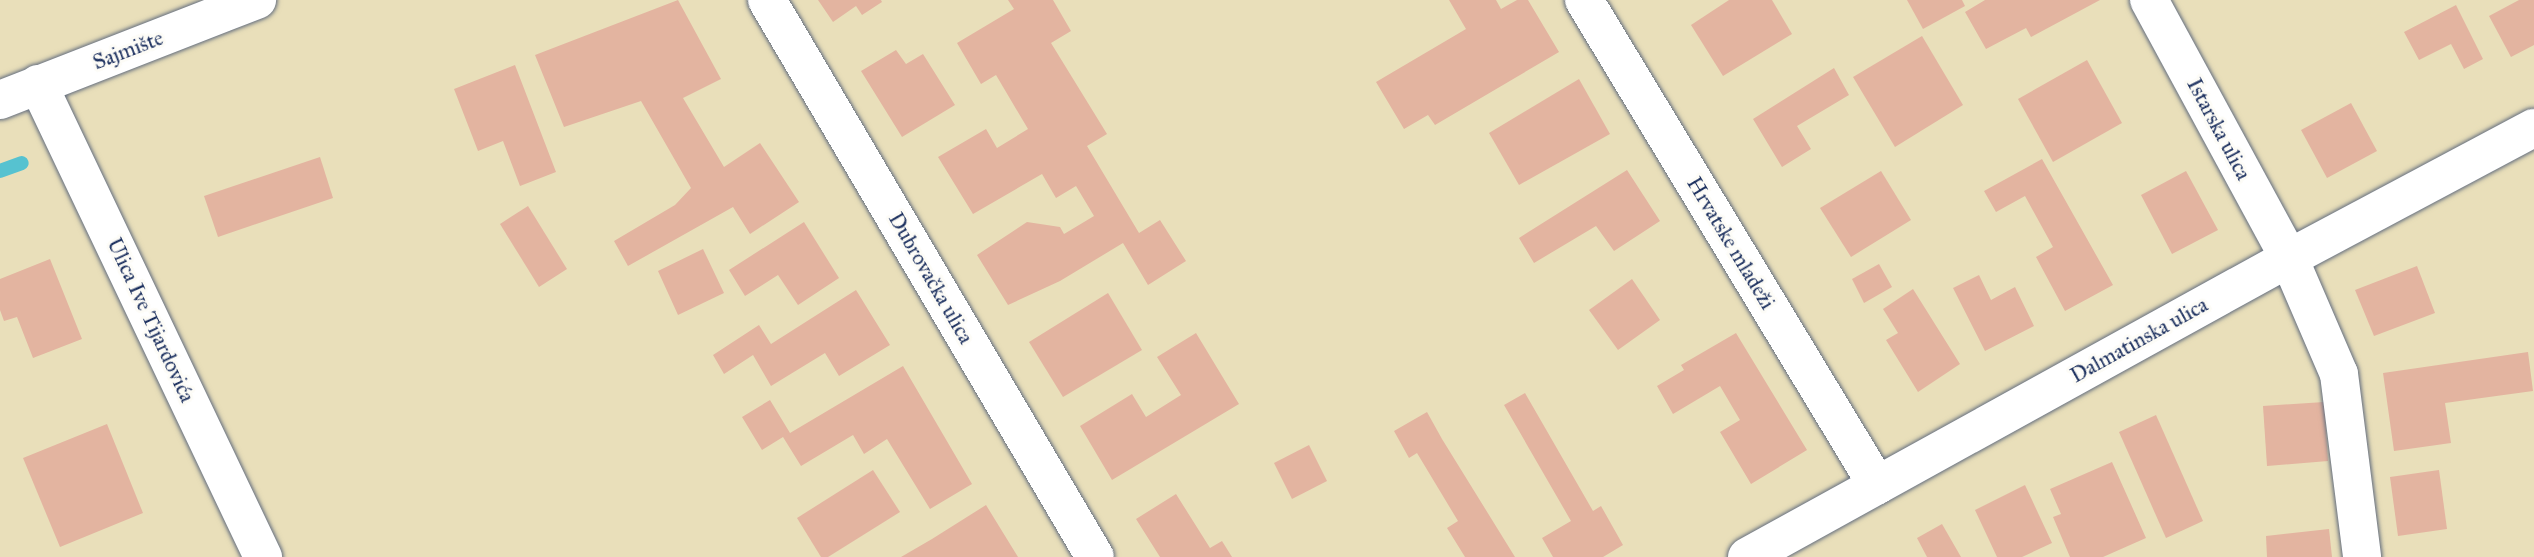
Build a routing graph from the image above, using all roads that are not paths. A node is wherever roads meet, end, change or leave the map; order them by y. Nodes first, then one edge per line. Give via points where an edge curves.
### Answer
1 (257, 0) edge
2 (767, 0) edge
3 (1584, 0) edge
4 (2150, 0) edge
5 (38, 84) junction
6 (0, 100) edge
7 (2534, 128) edge
8 (2289, 258) junction
9 (1877, 485) junction
10 (263, 557) edge
11 (1095, 557) edge
12 (1747, 557) edge
13 (2362, 557) edge

1 - 5 street, Sajmište
2 - 11 street, Dubrovačka ulica
3 - 9 street, Hrvatske mladeži
4 - 8 street, Istarska ulica
5 - 6 street, Sajmište
5 - 10 street, Ulica Ive Tijardovića
7 - 8 street, Dalmatinska ulica
8 - 9 street, Dalmatinska ulica
8 - 13 street, Istarska ulica via 2339,374
9 - 12 street, Dalmatinska ulica

